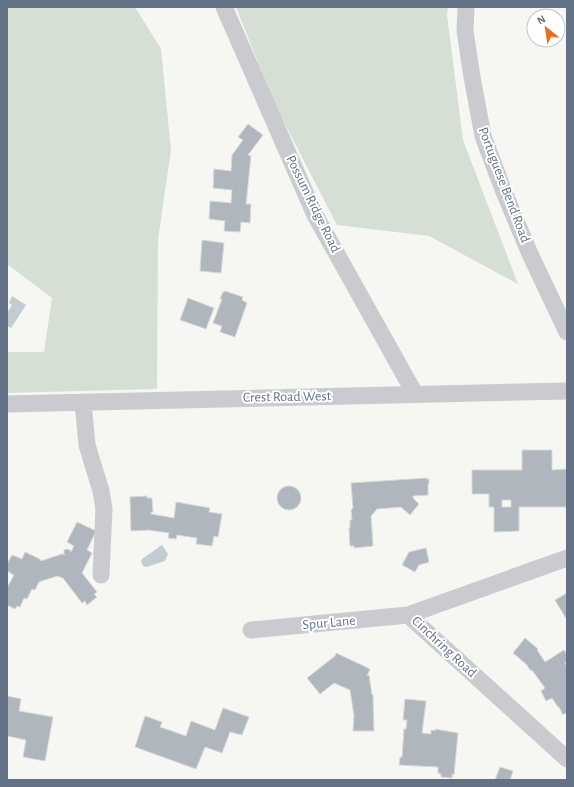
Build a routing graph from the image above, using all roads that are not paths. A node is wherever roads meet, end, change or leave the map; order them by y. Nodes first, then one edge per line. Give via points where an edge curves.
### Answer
1 (224, 7) edge
2 (466, 7) edge
3 (567, 332) edge
4 (567, 390) edge
5 (415, 394) junction
6 (83, 402) junction
7 (7, 404) edge
8 (567, 558) edge
9 (101, 575) dead end
10 (408, 615) junction
11 (251, 630) dead end
12 (567, 759) edge

1 - 5 street, Possum Ridge Road via 315,215
2 - 3 street, Portuguese Bend Road via 465,31 483,136 530,254
4 - 5 street, Crest Road West
5 - 6 street, Crest Road West
6 - 7 street, Crest Road West
6 - 9 street via 86,445 101,490 104,509
8 - 10 street, Cinchring Road
10 - 11 street, Spur Lane
10 - 12 street, Cinchring Road

